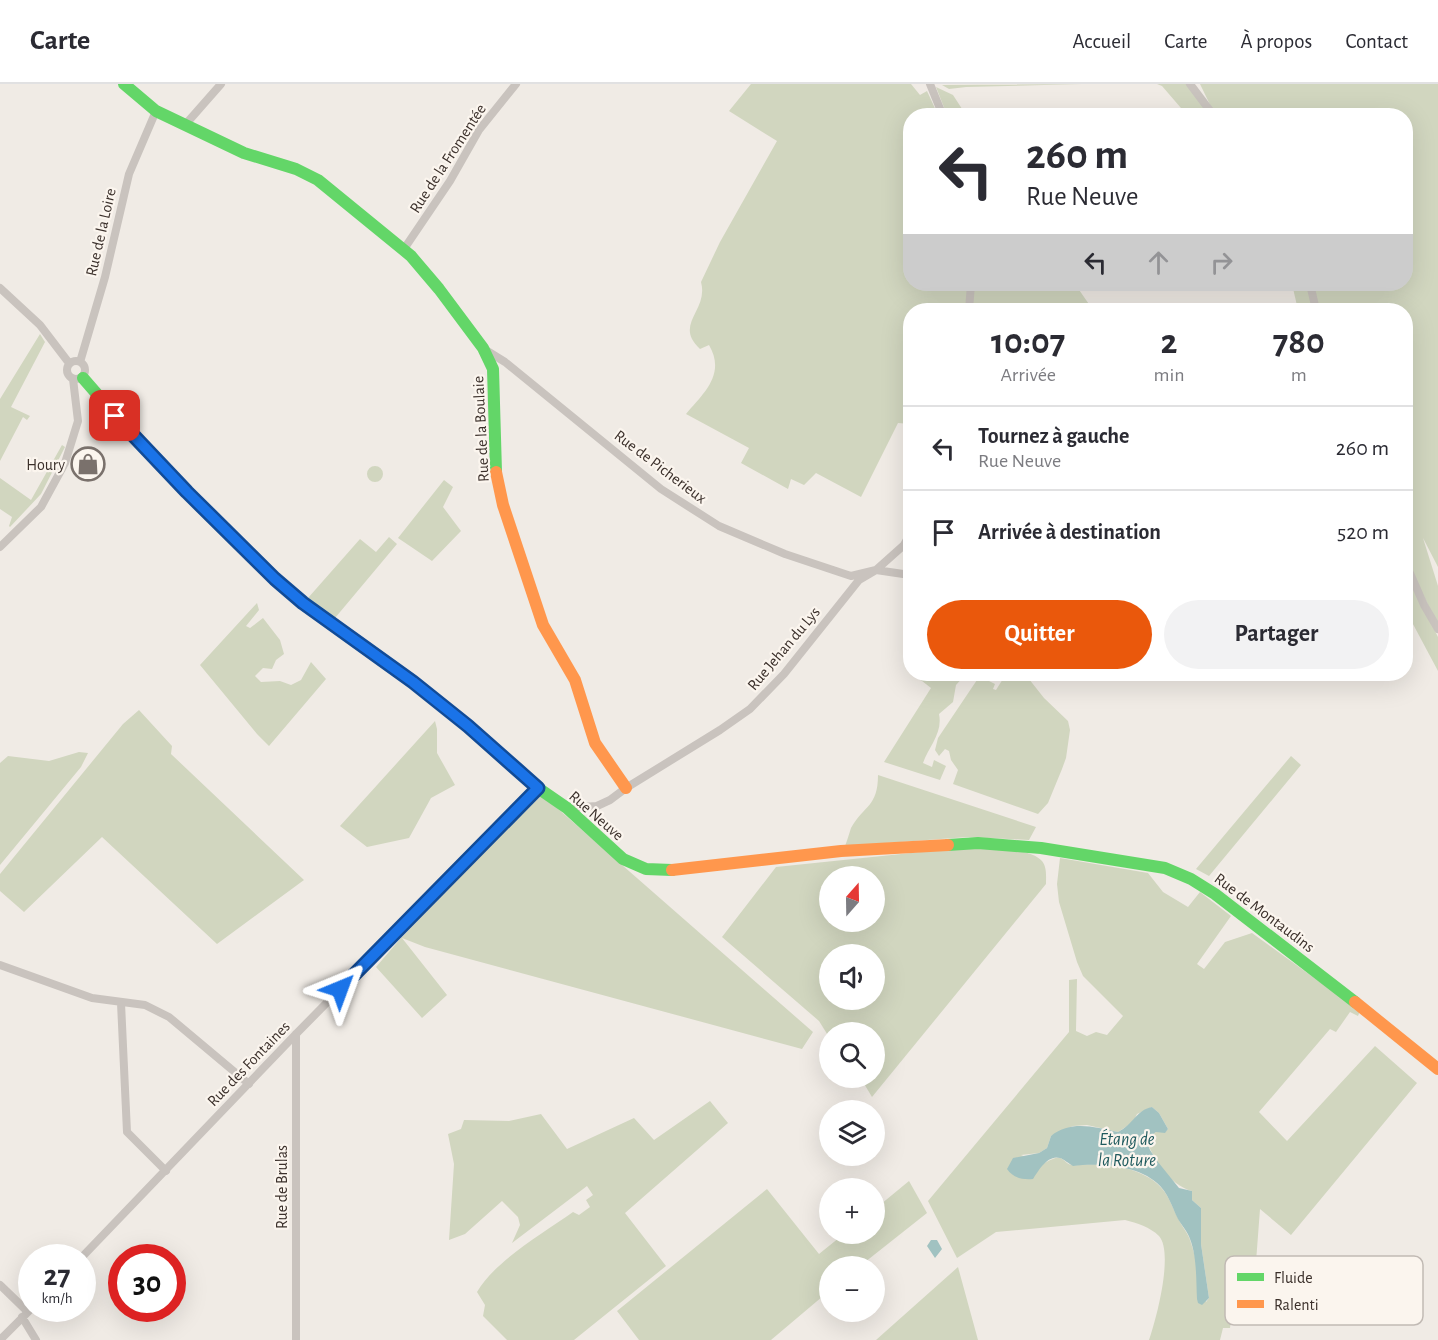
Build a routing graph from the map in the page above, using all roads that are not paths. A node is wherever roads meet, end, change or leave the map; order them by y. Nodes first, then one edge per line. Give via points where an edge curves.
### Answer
1 (124, 84) edge
2 (221, 84) edge
3 (516, 84) edge
4 (930, 84) edge
5 (1190, 84) edge
6 (940, 108) edge
7 (1208, 108) edge
8 (156, 111) junction
9 (185, 125) junction
10 (404, 249) junction
11 (0, 288) edge
12 (483, 348) junction
13 (80, 362) junction
14 (69, 363) junction
15 (509, 365) junction
16 (494, 374) junction
17 (78, 379) junction
18 (903, 545) edge
19 (0, 547) edge
20 (876, 570) junction
21 (903, 574) edge
22 (1413, 580) edge
23 (1438, 629) edge
24 (538, 788) junction
25 (626, 788) junction
26 (567, 808) junction
27 (1041, 848) joint
28 (0, 965) edge
29 (121, 1003) junction
30 (296, 1034) junction
31 (1438, 1069) edge
32 (249, 1084) junction
33 (166, 1171) junction
34 (95, 1244) edge
35 (0, 1285) edge
36 (18, 1303) edge
37 (18, 1321) edge
38 (30, 1322) edge
39 (0, 1340) edge
40 (36, 1340) edge
41 (296, 1340) edge

1 - 8 street, Rue de la Boulaie
2 - 9 street
3 - 10 street, Rue de la Fromentée via 479,130
4 - 6 street
5 - 7 street
8 - 9 street, Rue de la Boulaie
8 - 13 street, Rue de la Loire via 129,174 105,278
9 - 10 street, Rue de la Boulaie via 244,153 318,180
10 - 12 street, Rue de la Boulaie
11 - 14 street via 40,325
12 - 15 street, Rue de Picherieux
12 - 16 street, Rue de la Boulaie
13 - 14 street
13 - 17 street via 85,372
14 - 17 street via 68,373
15 - 16 street via 501,366
15 - 20 street, Rue de Picherieux via 661,489 719,526 785,555 851,576
16 - 25 street, Rue de la Boulaie via 496,471 503,505 543,625 575,680 595,743
17 - 19 street via 78,421 65,462 41,507
17 - 24 street, Rue Neuve via 275,579 440,704
18 - 20 street, Rue Jehan du Lys
20 - 21 street, Rue de Picherieux
20 - 25 street, Rue Jehan du Lys via 859,580 784,674 750,709
22 - 23 street
24 - 26 street, Rue Neuve
24 - 30 street, Rue des Fontaines
25 - 26 street, Rue Jehan du Lys via 597,806
26 - 27 street, Rue Neuve via 614,852 632,865 654,871 978,843
27 - 31 street, Rue de Montaudins via 1148,864 1191,879 1337,987
28 - 29 street via 93,998
29 - 32 street via 145,1005 169,1017
29 - 33 street via 127,1132
30 - 32 street, Rue des Fontaines
30 - 41 street, Rue de Brulas
32 - 33 street, Rue des Fontaines
33 - 34 street, Rue des Fontaines
35 - 36 street
37 - 39 street
38 - 40 street

